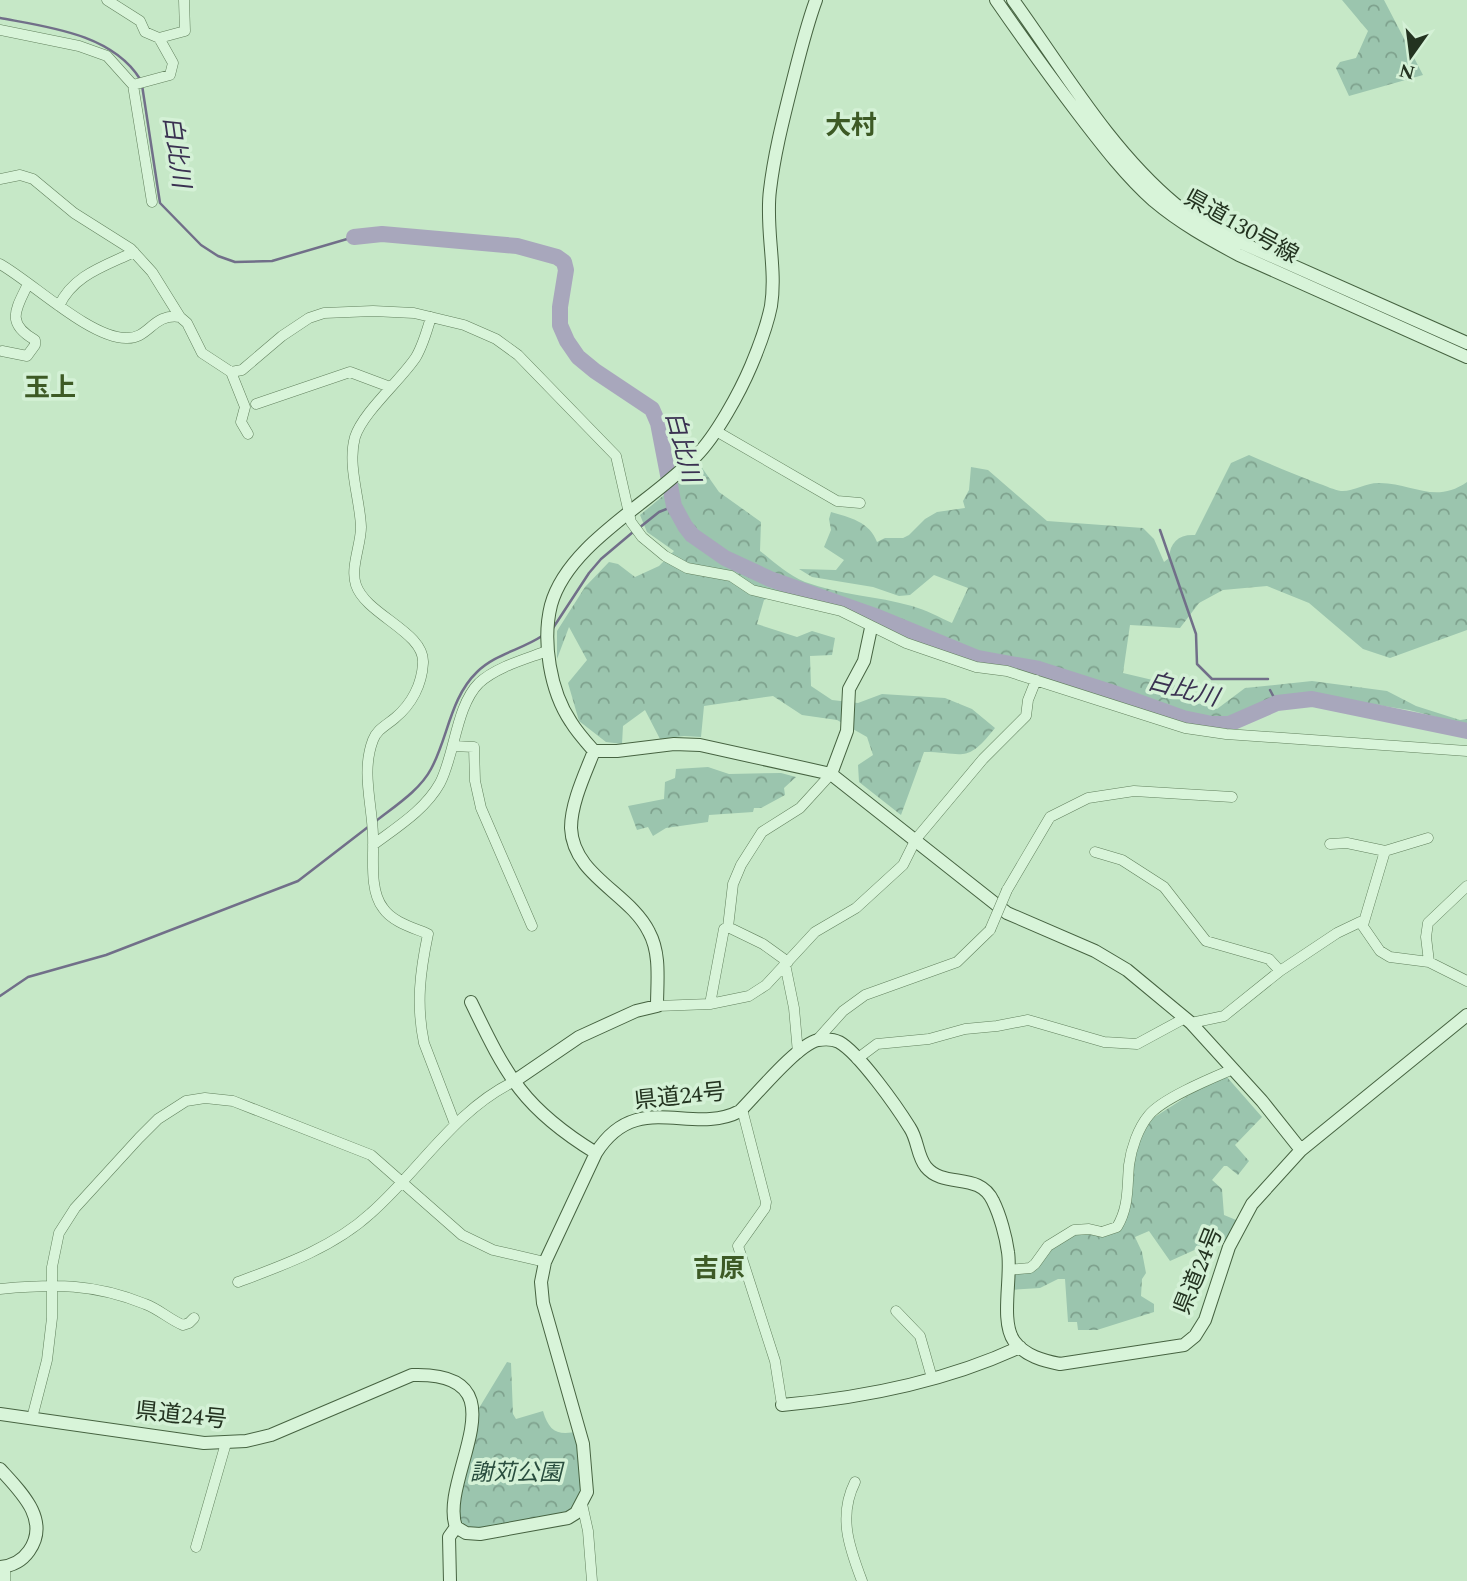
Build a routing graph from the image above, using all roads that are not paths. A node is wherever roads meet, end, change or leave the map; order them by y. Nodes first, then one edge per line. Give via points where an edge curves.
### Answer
1 (107, 0) edge
2 (184, 0) edge
3 (816, 0) edge
4 (996, 0) edge
5 (1013, 0) edge
6 (0, 30) edge
7 (159, 38) junction
8 (135, 85) junction
9 (0, 179) edge
10 (152, 202) dead end
11 (134, 252) junction
12 (0, 264) edge
13 (28, 284) junction
14 (59, 306) junction
15 (180, 317) junction
16 (431, 317) junction
17 (1467, 343) edge
18 (2, 351) dead end
19 (1467, 357) edge
20 (231, 372) junction
21 (390, 387) junction
22 (256, 404) dead end
23 (716, 430) junction
24 (248, 434) dead end
25 (860, 503) dead end
26 (630, 518) junction
27 (871, 628) junction
28 (547, 648) junction
29 (1035, 680) junction
30 (453, 746) junction
31 (594, 751) junction
32 (1467, 751) edge
33 (831, 774) junction
34 (1232, 797) dead end
35 (1428, 838) dead end
36 (916, 839) junction
37 (373, 845) junction
38 (1330, 845) dead end
39 (1385, 851) junction
40 (1095, 852) dead end
41 (1467, 886) edge
42 (1363, 925) junction
43 (532, 926) dead end
44 (728, 927) junction
45 (1429, 962) junction
46 (787, 963) junction
47 (1280, 971) junction
48 (1467, 981) edge
49 (471, 1002) dead end
50 (710, 1004) junction
51 (657, 1006) junction
52 (1467, 1015) edge
53 (1188, 1020) junction
54 (817, 1040) junction
55 (797, 1053) junction
56 (858, 1059) junction
57 (1233, 1069) junction
58 (513, 1082) junction
59 (742, 1109) junction
60 (456, 1124) junction
61 (1301, 1150) junction
62 (596, 1153) junction
63 (402, 1181) junction
64 (545, 1262) junction
65 (1008, 1270) junction
66 (237, 1282) dead end
67 (51, 1285) junction
68 (0, 1289) edge
69 (895, 1311) dead end
70 (194, 1318) dead end
71 (1020, 1347) junction
72 (932, 1378) junction
73 (782, 1405) joint
74 (0, 1414) edge
75 (32, 1418) junction
76 (226, 1443) junction
77 (0, 1469) edge
78 (855, 1482) dead end
79 (582, 1504) junction
80 (456, 1527) junction
81 (196, 1548) dead end
82 (3, 1567) edge
83 (5, 1581) edge
84 (450, 1581) edge
85 (592, 1581) edge
86 (862, 1581) edge

1 - 7 street
2 - 7 street via 185,31
3 - 23 main road via 780,132 769,192 771,305 750,369
4 - 19 main road, 県道130号線 via 1101,144 1162,207 1239,255
5 - 17 main road, 県道130号線 via 1127,156 1192,216 1303,272
6 - 8 street via 107,56
7 - 8 street via 173,63 170,75
8 - 10 street
9 - 11 street via 20,175 33,179 74,213
11 - 14 street via 71,285
11 - 15 street
12 - 13 street
13 - 14 street
13 - 18 street via 15,313 17,324 35,345 27,356
14 - 15 street via 122,339 133,338 163,317
15 - 20 street via 202,353
16 - 20 street via 390,311 324,313 282,336 242,370
16 - 21 street via 415,358
16 - 26 street via 479,330 518,355 616,456
20 - 24 street via 245,407 241,422
21 - 22 street via 350,372
21 - 37 street via 358,430 354,444 361,538 355,583 367,602 419,647 423,660 408,706 373,740 368,781
23 - 25 street via 837,501
23 - 26 main road via 697,456
26 - 27 street via 642,537 687,568 731,576 752,590 841,611
26 - 28 main road via 569,567 554,594
27 - 29 street via 976,667
27 - 33 main road via 864,661 849,689 846,731
28 - 30 street via 482,681 466,705
28 - 31 main road via 564,709
29 - 32 street via 1185,728
29 - 36 street via 1027,716 982,759
30 - 37 street via 432,795
30 - 43 street via 474,747 481,808
31 - 33 main road via 699,745
31 - 51 main road via 572,820 574,845 585,865 628,904 651,935
33 - 36 main road
33 - 44 street via 800,808 762,832 733,884
34 - 54 street, bridge via 1134,791 1088,798 1050,817 989,930 957,962 865,995
35 - 39 street
36 - 46 street via 903,865 856,908 815,932
36 - 53 main road via 1007,913 1095,951 1127,970
37 - 60 street via 381,906 428,934 419,989 421,1030
38 - 39 street via 1348,843
39 - 42 street
40 - 47 street via 1122,860 1164,887 1206,941 1269,959
41 - 45 street via 1428,923
42 - 45 street via 1380,951 1390,957
42 - 47 street via 1360,922 1337,933
44 - 46 street via 763,944
44 - 50 street
45 - 48 street
46 - 50 street via 749,996
46 - 55 street
47 - 53 street via 1224,1016
49 - 58 main road
50 - 51 street
51 - 58 main road via 579,1037
52 - 61 main road, 県道24号
53 - 56 street via 1137,1044 1104,1042 1028,1020 877,1044
53 - 57 main road
54 - 55 main road, 県道24号
54 - 56 main road via 841,1043
55 - 59 main road, 県道24号
56 - 65 main road via 913,1131 928,1170 936,1177 966,1180 987,1191 1008,1252
57 - 61 main road
57 - 65 street via 1198,1084 1147,1117 1133,1148 1126,1205 1116,1227 1102,1233 1074,1230 1048,1246 1030,1268
58 - 60 street
58 - 62 main road via 552,1124
59 - 62 main road, 県道24号 via 717,1119 657,1117 628,1123 606,1138
59 - 73 street via 766,1202 738,1246 775,1361
60 - 63 street
61 - 71 main road, 県道24号 via 1252,1204 1230,1247 1205,1320 1184,1345 1060,1364 1041,1361
62 - 64 main road, 県道24号
63 - 64 street via 462,1235 493,1250
63 - 66 street via 370,1214 318,1249
63 - 67 street via 371,1155 264,1111 219,1098 186,1101 158,1119 66,1220 54,1248
64 - 79 main road, 県道24号 via 542,1303 583,1444 587,1492
65 - 71 main road via 1008,1329
67 - 68 street
67 - 70 street via 109,1290 156,1308 183,1325
67 - 75 street via 50,1344
69 - 72 street via 920,1336
71 - 72 main road
72 - 73 main road via 834,1400
74 - 75 main road, 県道24号
75 - 76 main road, 県道24号
76 - 80 main road, 県道24号 via 271,1435 412,1375 449,1379 469,1398 473,1412 453,1508
76 - 81 street
77 - 82 main road via 28,1501 37,1531 31,1548
78 - 86 street via 847,1498 846,1520 848,1542
79 - 80 main road via 568,1518 508,1529 466,1534
79 - 85 street
80 - 84 main road, 県道24号 via 449,1537
82 - 83 street

